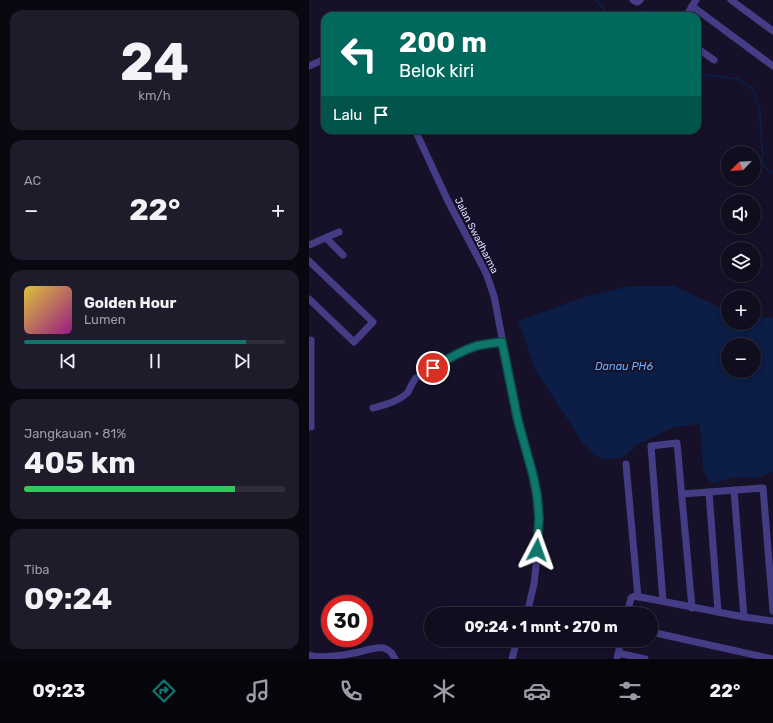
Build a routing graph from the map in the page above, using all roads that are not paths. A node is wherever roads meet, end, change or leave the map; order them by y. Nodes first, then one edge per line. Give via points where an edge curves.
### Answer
1 (633, 0) edge
2 (639, 0) edge
3 (731, 0) edge
4 (694, 2) edge
5 (688, 12) edge
6 (773, 31) edge
7 (701, 51) edge
8 (714, 60) dead end
9 (321, 61) edge
10 (309, 66) edge
11 (773, 66) edge
12 (417, 134) edge
13 (339, 232) dead end
14 (326, 238) junction
15 (309, 245) edge
16 (343, 255) dead end
17 (309, 261) edge
18 (309, 300) edge
19 (310, 340) edge
20 (502, 342) junction
21 (318, 347) dead end
22 (310, 358) edge
23 (373, 408) dead end
24 (309, 427) edge
25 (626, 464) dead end
26 (734, 490) junction
27 (709, 492) junction
28 (682, 494) junction
29 (769, 519) edge
30 (638, 597) junction
31 (663, 602) junction
32 (529, 607) edge
33 (629, 607) edge
34 (692, 608) junction
35 (773, 611) edge
36 (718, 612) junction
37 (744, 617) junction
38 (773, 621) edge
39 (658, 634) edge
40 (515, 647) edge
41 (309, 655) edge
42 (618, 656) edge
43 (395, 659) edge
44 (512, 659) edge
45 (645, 659) edge
46 (773, 659) edge

1 - 2 street
3 - 6 street
4 - 5 street
4 - 11 street
7 - 8 street
9 - 10 street
12 - 20 street, Jalan Swadharma via 448,201 487,273
13 - 14 street
14 - 15 street
14 - 16 street
17 - 18 street via 373,322 354,342
19 - 21 street
19 - 22 street
20 - 23 street via 477,346 452,356 417,378 407,392 397,399
20 - 32 street, Jalan Swadharma via 518,421 537,495 539,538
22 - 24 street
25 - 30 street
26 - 27 street
26 - 29 street via 763,488
26 - 37 street
27 - 28 street
27 - 36 street
28 - 31 street via 677,443 651,446
28 - 34 street
29 - 35 street
30 - 31 street
30 - 33 street via 631,598
31 - 34 street
34 - 36 street
36 - 37 street
37 - 38 street
39 - 46 street
40 - 44 street
41 - 43 street via 321,657 384,648 389,650
42 - 45 street

